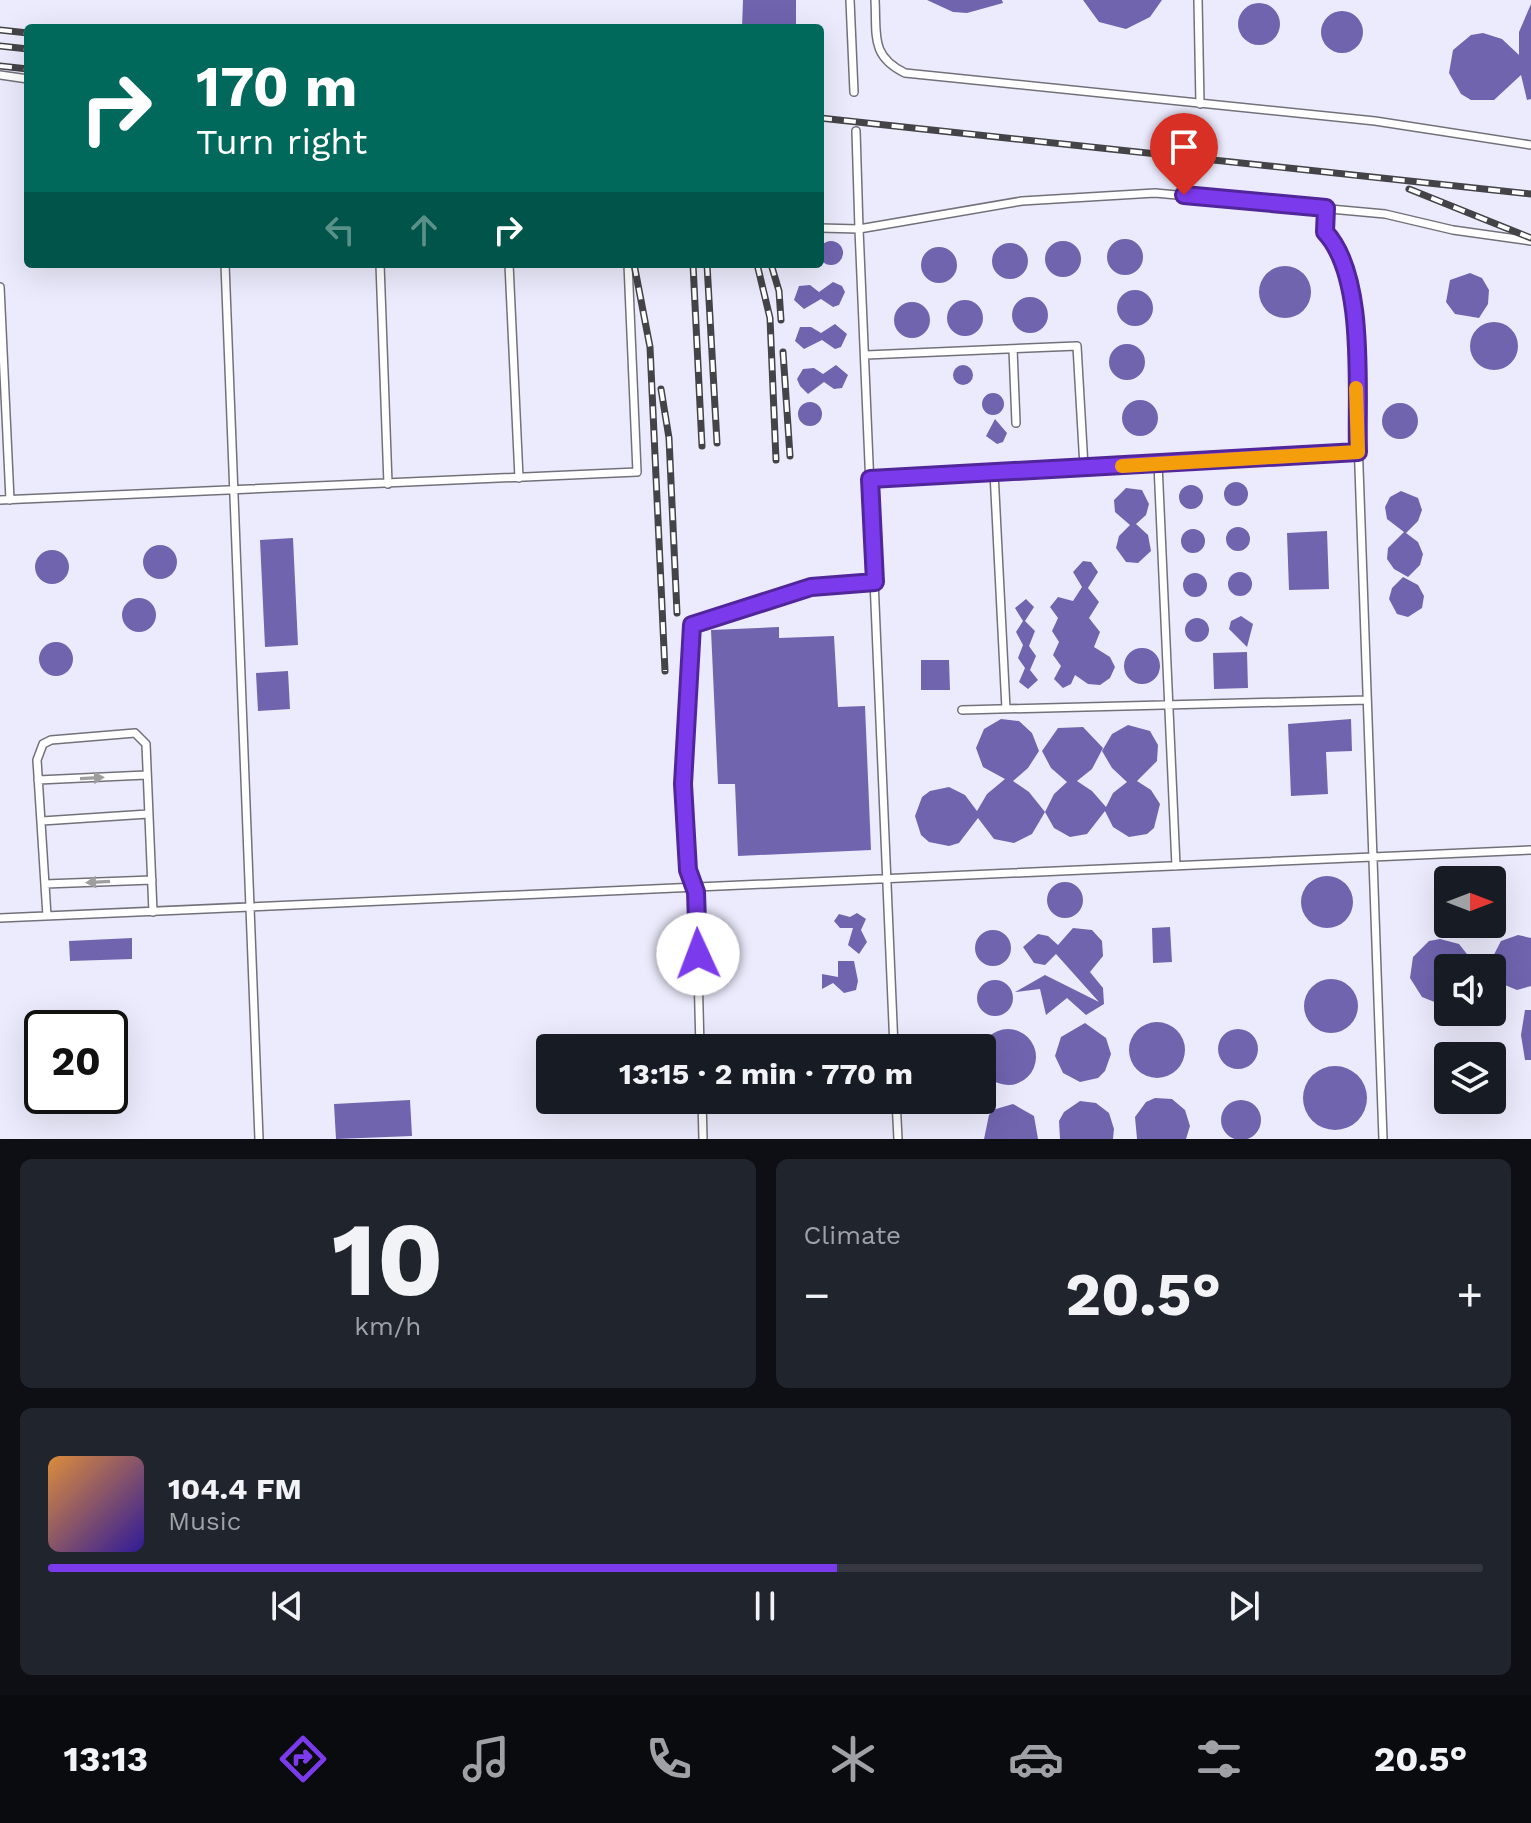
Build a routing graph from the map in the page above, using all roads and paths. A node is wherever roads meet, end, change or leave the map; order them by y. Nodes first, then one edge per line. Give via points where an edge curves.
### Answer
1 (850, 0) edge
2 (875, 0) edge
3 (1198, 0) edge
4 (0, 75) edge
5 (24, 78) edge
6 (854, 92) dead end
7 (1200, 104) junction
8 (856, 131) dead end
9 (1531, 145) edge
10 (1326, 208) junction
11 (824, 228) edge
12 (859, 229) junction
13 (1531, 241) edge
14 (225, 268) edge
15 (380, 268) edge
16 (509, 268) edge
17 (628, 268) edge
18 (0, 287) edge
19 (1013, 349) junction
20 (866, 355) junction
21 (1016, 423) dead end
22 (1358, 452) junction
23 (1158, 464) junction
24 (1084, 467) junction
25 (994, 472) junction
26 (519, 478) junction
27 (870, 479) junction
28 (388, 484) junction
29 (233, 490) junction
30 (0, 500) edge
31 (10, 500) junction
32 (875, 582) junction
33 (1367, 700) junction
34 (1168, 704) junction
35 (1006, 709) junction
36 (962, 710) dead end
37 (146, 775) junction
38 (38, 780) junction
39 (148, 814) junction
40 (42, 821) junction
41 (1531, 850) edge
42 (1372, 857) junction
43 (1176, 866) junction
44 (152, 880) junction
45 (887, 880) junction
46 (45, 884) junction
47 (695, 889) junction
48 (250, 907) junction
49 (153, 912) junction
50 (47, 916) junction
51 (0, 918) edge
52 (700, 1034) edge
53 (893, 1034) edge
54 (702, 1114) edge
55 (897, 1114) edge
56 (259, 1139) edge
57 (703, 1139) edge
58 (898, 1139) edge
59 (1383, 1139) edge

1 - 6 lane
2 - 7 lane via 878,50 886,64 905,73
3 - 7 lane
4 - 5 lane
7 - 9 lane via 1375,121
8 - 12 lane
10 - 12 lane via 1155,193 1077,196
10 - 13 lane
10 - 22 lane via 1325,232 1339,248 1353,300
11 - 12 lane
12 - 20 lane
14 - 29 lane
15 - 28 lane
16 - 26 lane
17 - 26 lane via 637,472
18 - 31 lane
19 - 20 lane
19 - 21 lane
19 - 24 lane via 1077,346
20 - 27 lane
22 - 23 lane
22 - 33 lane
23 - 24 lane
23 - 34 lane
24 - 25 lane
25 - 27 lane
25 - 35 lane
26 - 28 lane
27 - 32 lane
28 - 29 lane
29 - 31 lane
29 - 48 lane
30 - 31 lane
32 - 45 lane
32 - 47 lane via 811,587 692,625 683,784 688,870
33 - 34 lane
33 - 42 lane
34 - 35 lane
34 - 43 lane
35 - 36 lane
38 -> 37 lane
37 - 38 lane via 146,744 135,733 51,740 43,744 37,760
37 - 39 lane
38 - 40 lane
39 - 40 lane
39 - 44 lane
40 - 46 lane
41 - 42 lane
42 - 43 lane
42 - 59 lane
43 - 45 lane
44 -> 46 lane
44 - 49 lane
45 - 47 lane
45 - 53 lane
46 - 50 lane
47 - 48 lane
47 - 52 lane
48 - 49 lane
48 - 56 lane
49 - 50 lane
50 - 51 lane
54 - 57 lane
55 - 58 lane

